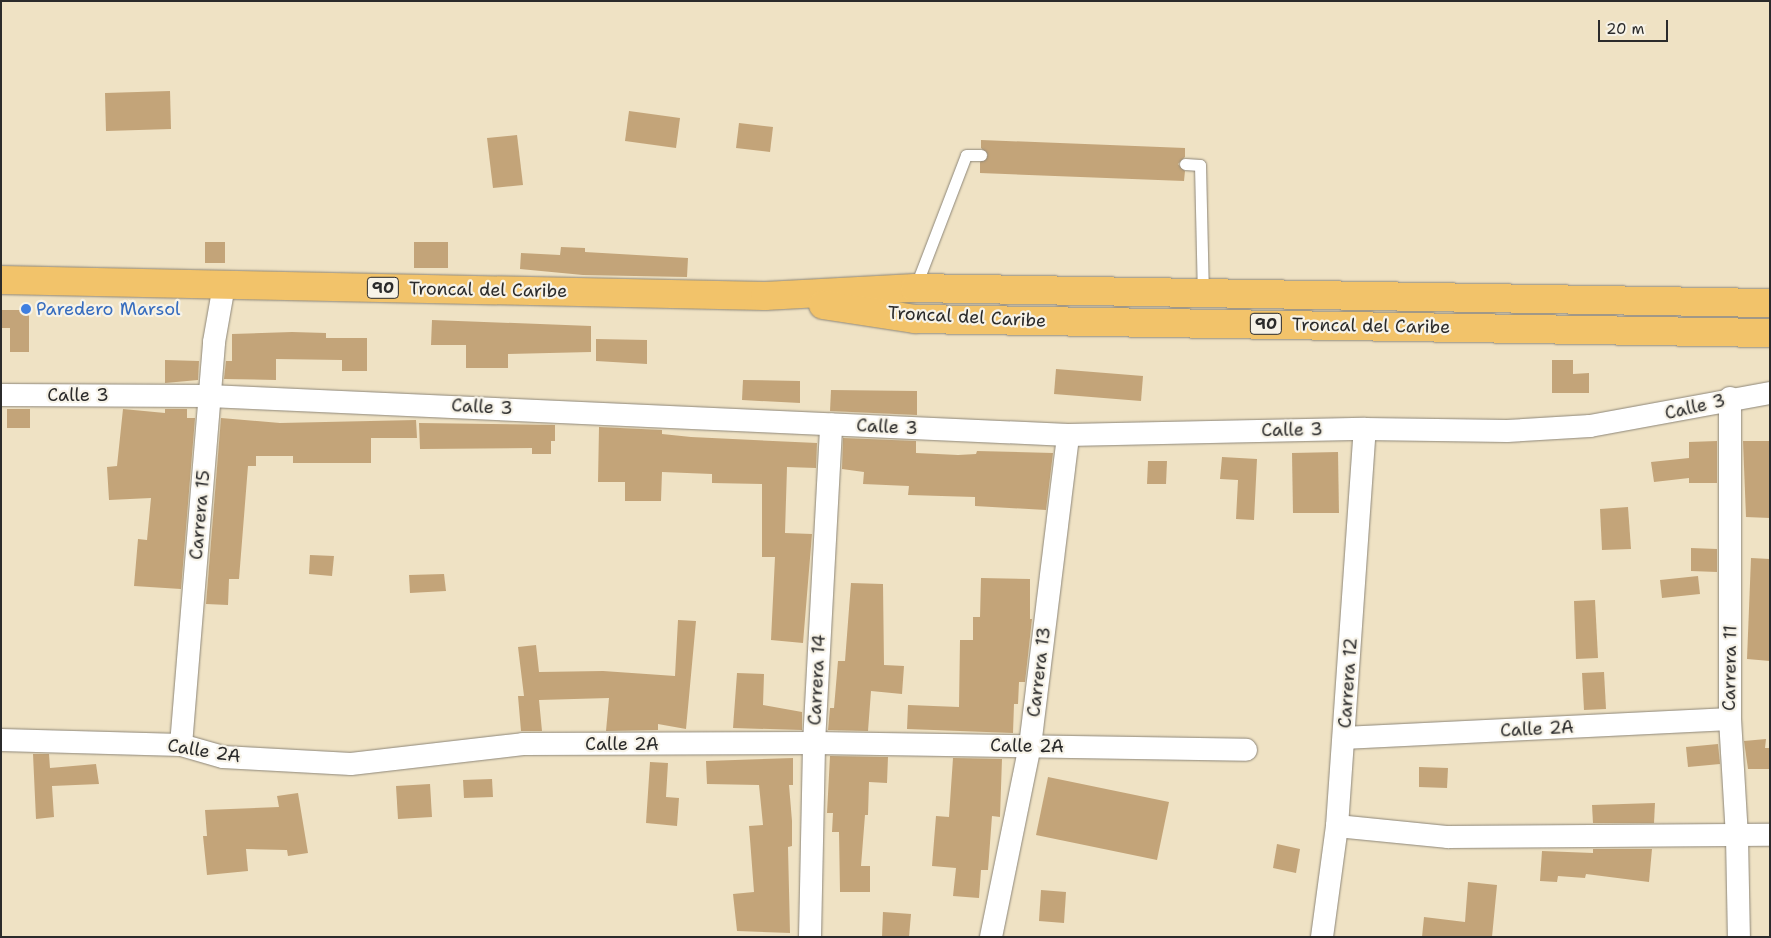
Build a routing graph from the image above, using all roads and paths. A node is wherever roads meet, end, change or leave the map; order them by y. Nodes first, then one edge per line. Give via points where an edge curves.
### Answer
1 (981, 155) dead end
2 (1185, 164) dead end
3 (1, 280) edge
4 (224, 285) junction
5 (915, 288) junction
6 (1203, 293) junction
7 (764, 296) junction
8 (1770, 304) edge
9 (1770, 333) edge
10 (1770, 393) edge
11 (1, 394) edge
12 (209, 396) junction
13 (1730, 398) junction
14 (831, 424) junction
15 (1365, 429) junction
16 (1068, 435) junction
17 (1730, 719) junction
18 (1344, 738) junction
19 (1, 740) edge
20 (814, 743) junction
21 (181, 745) junction
22 (1030, 746) junction
23 (1246, 750) dead end
24 (1337, 826) junction
25 (1770, 835) edge
26 (1737, 837) junction
27 (810, 937) edge
28 (991, 937) edge
29 (1322, 937) edge
30 (1739, 937) edge

1 - 5 lane via 966,155
2 - 6 lane via 1200,165
3 - 4 highway, Troncal del Caribe / 90
4 - 7 highway, Troncal del Caribe / 90
4 - 12 street, Carrera 15
5 - 6 highway, Troncal del Caribe / 90
5 - 7 highway, Troncal del Caribe / 90
6 - 8 highway, Troncal del Caribe / 90
7 - 9 highway, Troncal del Caribe / 90 via 915,318
10 - 13 street, Calle 3
11 - 12 street, Calle 3
12 - 14 street, Calle 3
12 - 21 street, Carrera 15
13 - 15 street, Calle 3 via 1660,415 1590,426 1507,431
13 - 17 street, Carrera 11
14 - 16 street, Calle 3
14 - 20 street, Carrera 14
15 - 16 street, Calle 3
15 - 18 street, Carrera 12
16 - 22 street, Carrera 13
17 - 18 street, Calle 2A
17 - 26 street, Carrera 11
18 - 24 street, Carrera 12
19 - 21 street, Calle 2A
20 - 21 street, Calle 2A via 523,744 351,764 223,757
20 - 22 street, Calle 2A
20 - 27 street, Carrera 14
22 - 23 street, Calle 2A
22 - 28 street, Carrera 13
24 - 26 street via 1448,837
24 - 29 street, Carrera 12
25 - 26 street
26 - 30 street, Carrera 11

